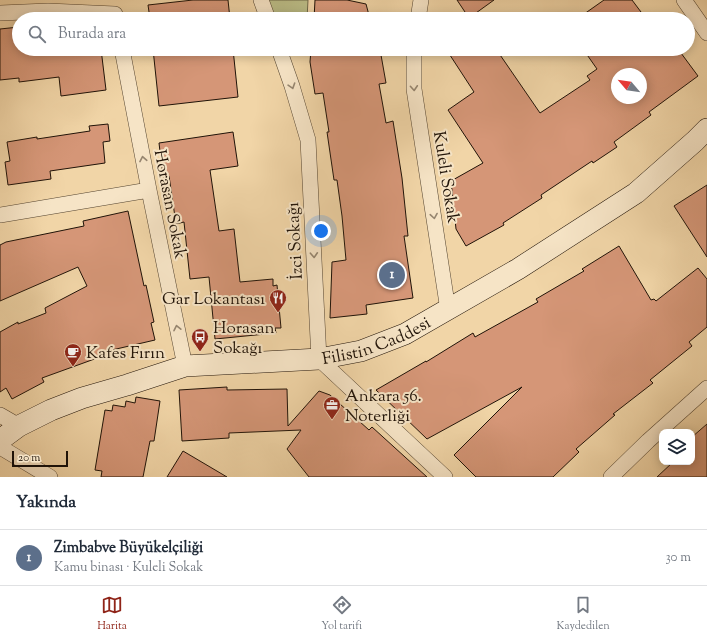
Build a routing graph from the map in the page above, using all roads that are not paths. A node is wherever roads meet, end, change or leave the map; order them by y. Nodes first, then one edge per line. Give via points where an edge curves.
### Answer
1 (261, 0) edge
2 (421, 0) edge
3 (684, 0) edge
4 (115, 11) edge
5 (12, 12) edge
6 (24, 12) edge
7 (265, 12) edge
8 (419, 12) edge
9 (692, 12) edge
10 (0, 13) edge
11 (695, 16) edge
12 (707, 33) edge
13 (123, 56) edge
14 (281, 56) edge
15 (414, 56) edge
16 (707, 129) edge
17 (149, 190) junction
18 (0, 215) edge
19 (448, 310) junction
20 (319, 358) junction
21 (184, 366) junction
22 (707, 388) edge
23 (0, 415) edge
24 (19, 426) junction
25 (0, 440) edge
26 (0, 447) edge
27 (50, 477) edge
28 (445, 477) edge
29 (611, 477) edge

1 - 7 street
2 - 8 street
3 - 9 street
4 - 6 street
5 - 10 street
11 - 12 street
17 -> 13 street, Horasan Sokak
14 -> 20 street, İzci Sokağı via 308,140
15 -> 19 street, Kuleli Sokak via 414,89
16 - 19 street, Filistin Caddesi via 636,193 518,270
17 - 18 street
21 -> 17 street, Horasan Sokak
19 - 20 street, Filistin Caddesi via 405,334 361,351
20 - 21 street, Filistin Caddesi
20 - 28 street
21 - 24 street, Filistin Caddesi via 82,398
22 - 29 street
23 - 24 street
24 - 25 street, Filistin Caddesi
26 - 27 street

